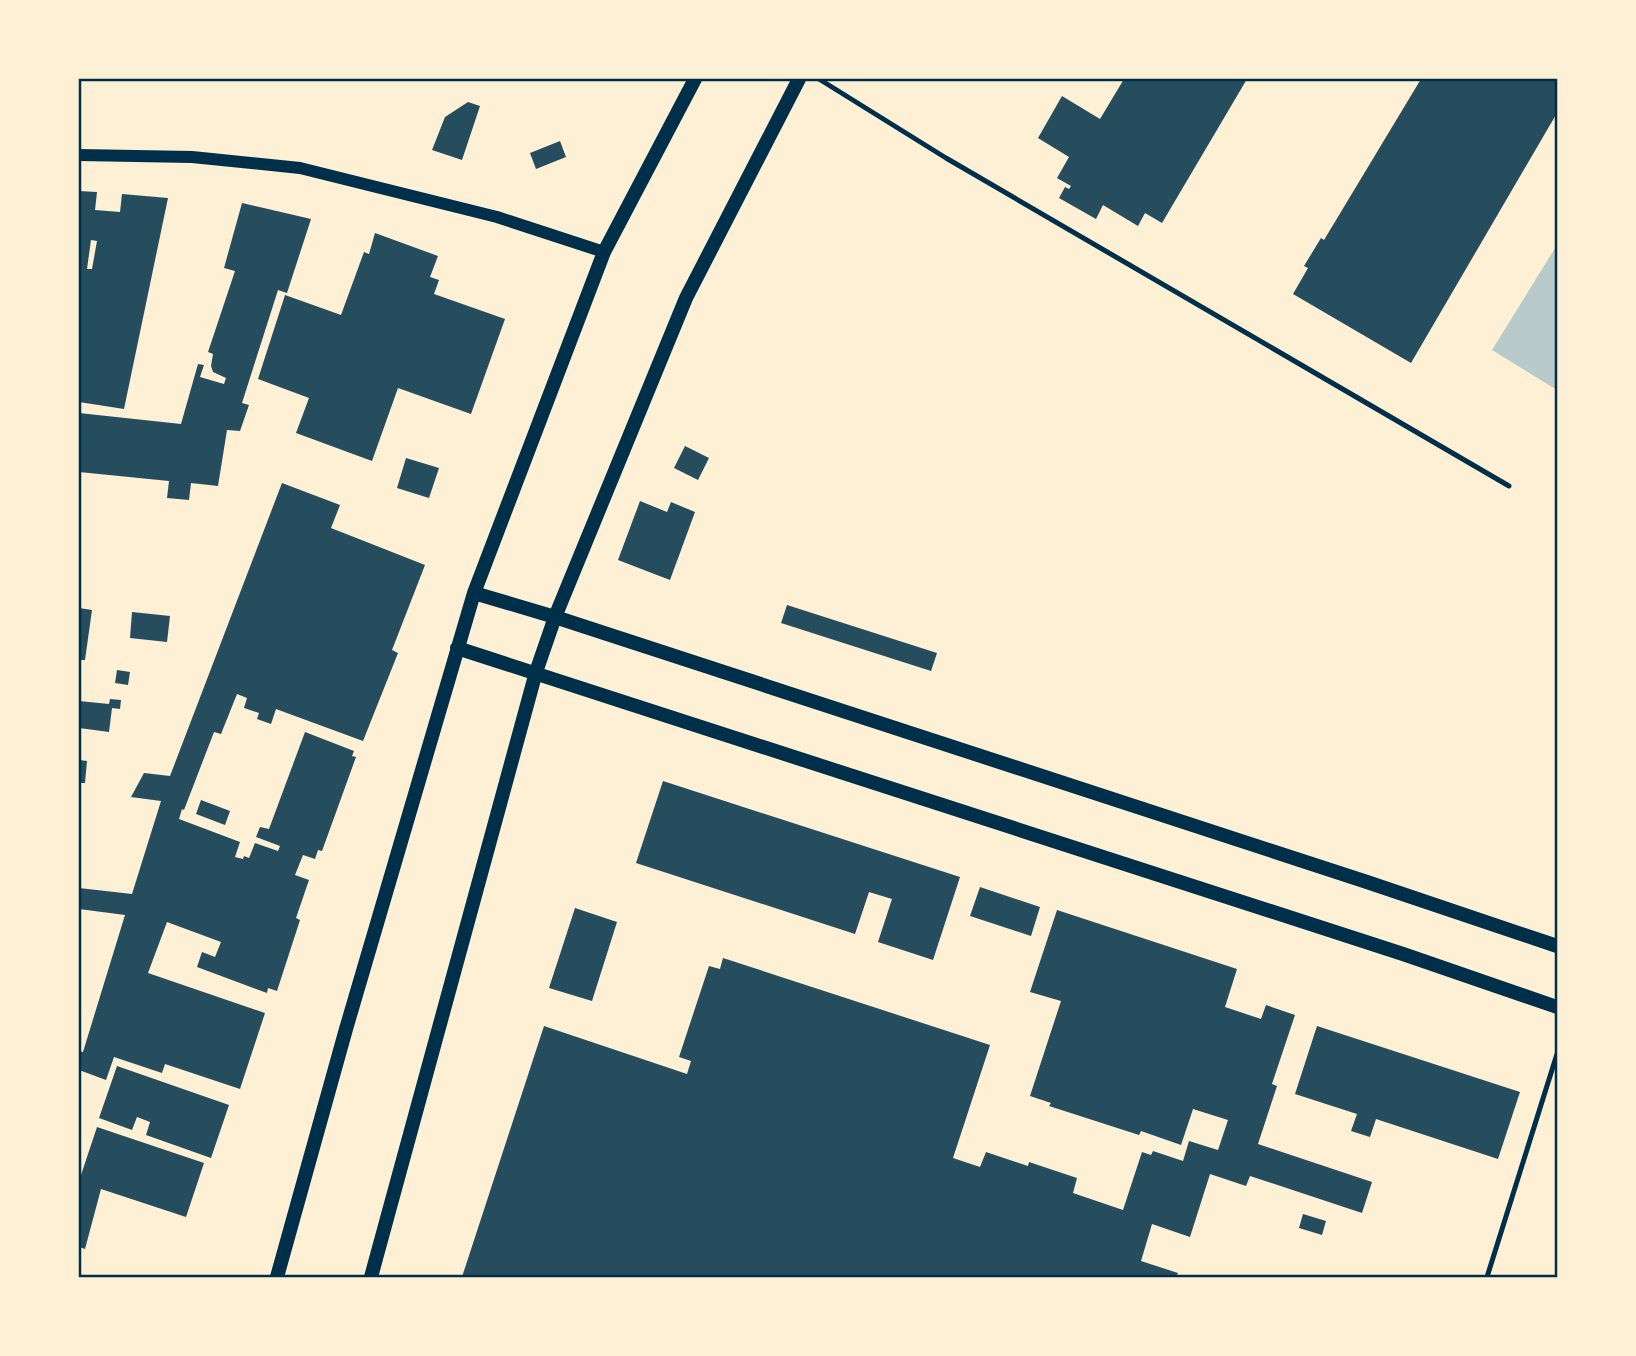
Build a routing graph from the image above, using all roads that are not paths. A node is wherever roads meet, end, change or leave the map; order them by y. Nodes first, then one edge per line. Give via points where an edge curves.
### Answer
1 (695, 79) edge
2 (799, 79) edge
3 (819, 79) edge
4 (79, 155) edge
5 (604, 252) junction
6 (1508, 486) dead end
7 (474, 593) junction
8 (555, 617) junction
9 (457, 648) junction
10 (536, 672) junction
11 (1557, 946) edge
12 (1557, 1007) edge
13 (1557, 1054) edge
14 (276, 1277) edge
15 (371, 1277) edge
16 (1487, 1277) edge

1 - 5 main road
2 - 8 main road via 686,298
3 - 6 lane
4 - 5 street via 192,157 300,169 497,217
5 - 7 main road
7 - 8 main road
7 - 9 main road
8 - 10 main road
8 - 11 main road
9 - 10 main road
9 - 14 main road
10 - 12 main road
10 - 15 main road
13 - 16 lane

